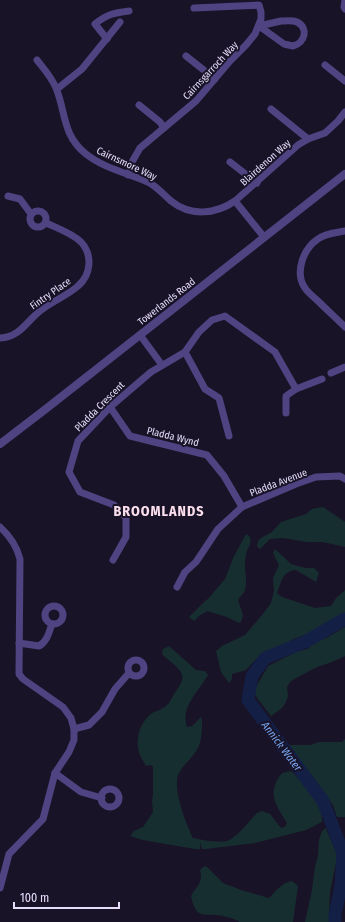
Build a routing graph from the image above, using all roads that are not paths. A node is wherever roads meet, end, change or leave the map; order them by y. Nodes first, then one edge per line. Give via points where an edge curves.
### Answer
1 (345, 0) edge
2 (194, 8) dead end
3 (345, 9) edge
4 (129, 11) dead end
5 (120, 22) dead end
6 (259, 26) junction
7 (107, 39) junction
8 (186, 56) dead end
9 (37, 60) dead end
10 (326, 65) dead end
11 (215, 79) junction
12 (345, 81) edge
13 (57, 89) junction
14 (139, 105) dead end
15 (271, 109) dead end
16 (345, 112) edge
17 (164, 128) junction
18 (308, 139) junction
19 (230, 162) dead end
20 (345, 174) edge
21 (128, 175) junction
22 (257, 183) junction
23 (8, 196) dead end
24 (235, 201) junction
25 (31, 214) junction
26 (46, 223) junction
27 (345, 231) edge
28 (264, 237) junction
29 (345, 327) edge
30 (140, 335) junction
31 (0, 338) edge
32 (185, 352) junction
33 (162, 365) junction
34 (345, 367) edge
35 (331, 373) dead end
36 (322, 379) dead end
37 (296, 389) junction
38 (110, 407) junction
39 (286, 413) dead end
40 (229, 436) dead end
41 (0, 444) edge
42 (345, 479) edge
43 (242, 507) junction
44 (0, 527) edge
45 (113, 560) dead end
46 (177, 587) dead end
47 (52, 624) dead end
48 (19, 643) junction
49 (129, 673) dead end
50 (74, 729) junction
51 (55, 773) junction
52 (102, 798) dead end
53 (0, 888) edge

1 - 3 street
2 - 6 street via 259,5
4 - 7 street via 111,13 95,24
5 - 7 street
6 - 6 street via 294,21 301,25 304,36 297,45 290,46
6 - 11 street, Cairnsgarroch Way via 246,45
7 - 13 street via 82,68
8 - 11 street
9 - 13 street, Cairnsmore Way
10 - 12 street
11 - 17 street, Cairnsgarroch Way via 196,101
13 - 21 street, Cairnsmore Way via 65,122 72,138 84,153 113,170
14 - 17 street
15 - 18 street
16 - 18 street, Blairdenon Way via 325,133
17 - 21 street, Cairnsgarroch Way via 140,148
18 - 22 street, Blairdenon Way
19 - 22 street
20 - 28 street, Towerlands Road
21 - 24 street, Cairnsmore Way via 150,183 171,201 190,210 210,212
22 - 24 street, Blairdenon Way
23 - 25 street, Fintry Place via 20,199
24 - 28 street
25 - 26 street, Fintry Place via 36,211 43,212
25 - 26 street, Fintry Place via 30,221 33,226 41,227
26 - 31 street, Fintry Place via 82,243 89,260 86,277 79,286 43,308 18,333 8,338
27 - 29 street via 319,238 308,247 300,278 305,289
28 - 30 street, Towerlands Road
30 - 33 street
30 - 41 street, Towerlands Road
32 - 33 street, Pladda Crescent
32 - 37 street via 199,332 212,320 225,316 275,352
32 - 40 street via 205,388 219,398
33 - 38 street, Pladda Crescent
34 - 35 street
36 - 37 street
37 - 39 street via 286,396
38 - 43 street, Pladda Wynd via 130,436 207,455 224,476
38 - 45 street, Pladda Crescent via 78,441 69,472 80,492 114,505 126,518 126,537
42 - 43 street, Pladda Avenue via 340,476 316,478
43 - 46 street, Pladda Avenue via 218,529 196,562 185,572
44 - 48 street via 10,537 20,560
47 - 48 street via 42,645
48 - 50 street via 19,674 63,707
49 - 50 street via 115,689 102,712 89,725
50 - 51 street via 74,740
51 - 52 street via 81,792
51 - 53 street via 43,819 9,854

